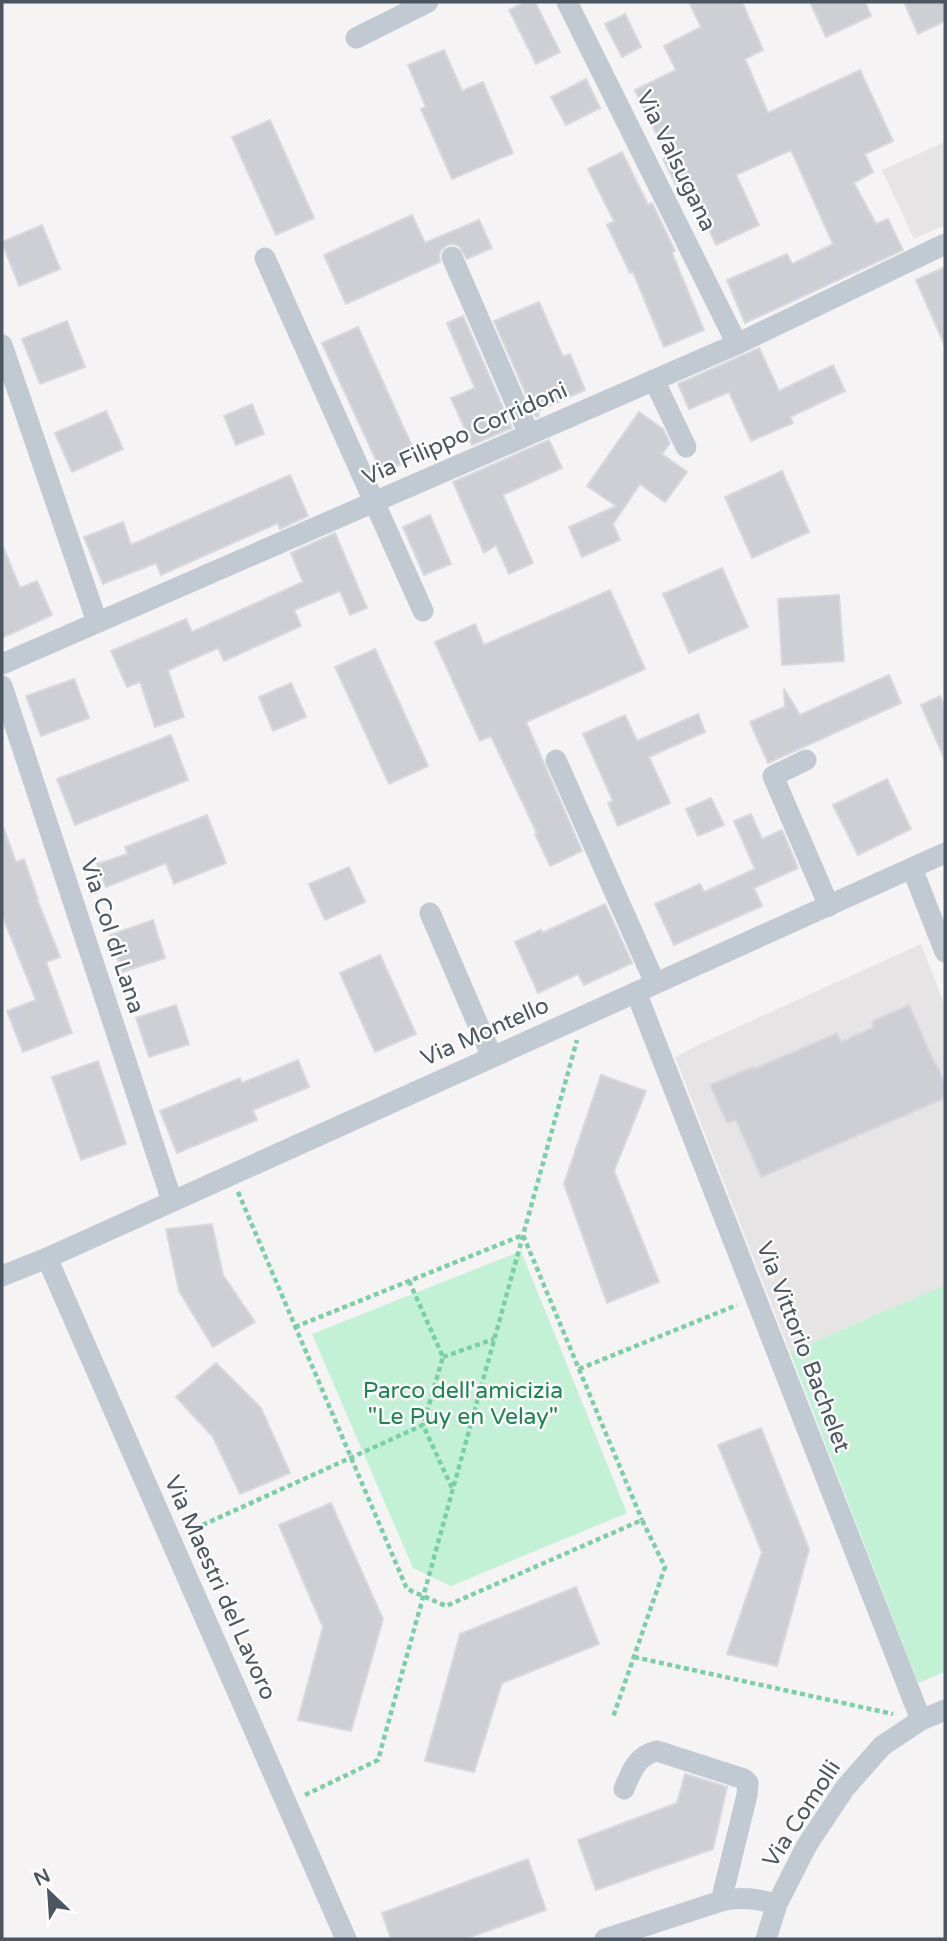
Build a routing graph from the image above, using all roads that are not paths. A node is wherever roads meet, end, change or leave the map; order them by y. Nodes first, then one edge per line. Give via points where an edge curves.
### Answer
1 (428, 2) edge
2 (567, 2) edge
3 (356, 38) dead end
4 (945, 244) edge
5 (452, 257) dead end
6 (264, 258) dead end
7 (737, 344) junction
8 (2, 345) edge
9 (654, 380) junction
10 (530, 434) junction
11 (686, 447) dead end
12 (375, 501) junction
13 (423, 611) dead end
14 (97, 622) junction
15 (2, 664) edge
16 (2, 686) edge
17 (556, 760) dead end
18 (806, 760) dead end
19 (945, 853) edge
20 (912, 868) junction
21 (829, 905) junction
22 (430, 914) dead end
23 (945, 952) edge
24 (646, 988) junction
25 (492, 1057) junction
26 (172, 1201) junction
27 (47, 1258) junction
28 (2, 1276) edge
29 (945, 1710) edge
30 (920, 1720) junction
31 (624, 1789) dead end
32 (721, 1901) junction
33 (777, 1904) junction
34 (346, 1939) edge
35 (605, 1939) edge
36 (766, 1939) edge

1 - 3 street
2 - 7 street, Via Valsugana
4 - 7 street, Via Filippo Corridoni
5 - 10 street
6 - 12 street
7 - 9 street, Via Filippo Corridoni
8 - 14 street
9 - 10 street, Via Filippo Corridoni
9 - 11 street
10 - 12 street, Via Filippo Corridoni
12 - 13 street
12 - 14 street, Via Filippo Corridoni
14 - 15 street, Via Filippo Corridoni
16 - 26 street, Via Col di Lana
17 - 24 street, Via Vittorio Bachelet
18 - 21 street via 773,776
19 - 20 street, Via Montello
20 - 21 street, Via Montello
20 - 23 street
21 - 24 street, Via Montello
22 - 25 street
24 - 25 street, Via Montello
24 - 30 street, Via Vittorio Bachelet via 755,1297
25 - 26 street, Via Montello
26 - 27 street, Via Montello
27 - 28 street, Via Montello
27 - 34 street, Via Maestri del Lavoro
29 - 30 street, Via Comolli
30 - 33 street, Via Comolli via 882,1746 845,1788 807,1845
31 - 32 street via 638,1761 657,1751 748,1783
32 - 33 street via 737,1897
32 - 35 street
33 - 36 street, Via Comolli

